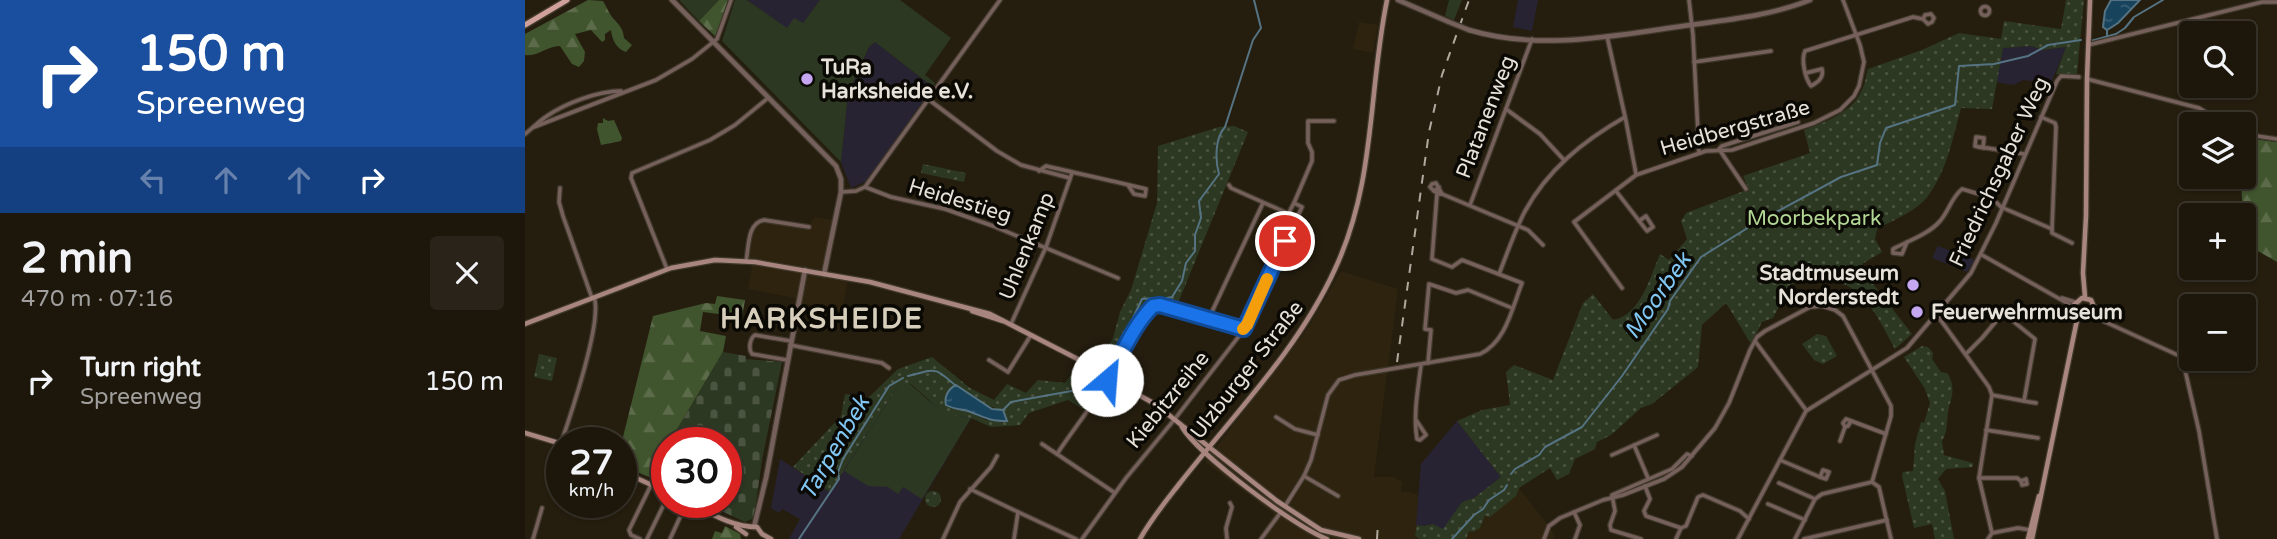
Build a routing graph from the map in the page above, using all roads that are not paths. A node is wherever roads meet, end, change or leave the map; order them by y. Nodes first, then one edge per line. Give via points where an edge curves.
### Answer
1 (567, 0) edge
2 (672, 0) edge
3 (731, 0) edge
4 (1000, 0) edge
5 (1387, 0) edge
6 (1398, 0) edge
7 (1689, 0) edge
8 (1810, 0) edge
9 (1843, 0) edge
10 (2091, 2) edge
11 (2277, 2) edge
12 (1923, 19) dead end
13 (1692, 24) junction
14 (525, 25) edge
15 (1857, 35) junction
16 (1607, 36) junction
17 (1532, 40) junction
18 (713, 43) junction
19 (2088, 45) junction
20 (1771, 51) dead end
21 (1694, 62) junction
22 (1806, 73) junction
23 (2079, 77) dead end
24 (2087, 79) junction
25 (624, 92) junction
26 (769, 97) junction
27 (928, 99) junction
28 (1506, 109) junction
29 (2206, 112) edge
30 (1625, 117) junction
31 (2041, 117) junction
32 (1334, 121) dead end
33 (1798, 122) dead end
34 (534, 127) junction
35 (525, 134) edge
36 (2256, 136) edge
37 (2277, 139) edge
38 (1983, 148) dead end
39 (1719, 149) junction
40 (1699, 153) junction
41 (2024, 154) junction
42 (1564, 160) junction
43 (1039, 171) junction
44 (1072, 173) junction
45 (1636, 175) junction
46 (1070, 178) junction
47 (1128, 185) junction
48 (1229, 185) dead end
49 (865, 187) junction
50 (1440, 187) junction
51 (561, 188) dead end
52 (1746, 189) dead end
53 (1434, 191) junction
54 (1616, 191) junction
55 (841, 192) junction
56 (1442, 194) junction
57 (1263, 203) junction
58 (1294, 203) junction
59 (1470, 205) junction
60 (2001, 207) junction
61 (1288, 214) junction
62 (1296, 217) junction
63 (1639, 221) dead end
64 (1518, 225) junction
65 (809, 228) dead end
66 (2052, 229) junction
67 (1907, 242) dead end
68 (2072, 243) dead end
69 (1543, 245) dead end
70 (1046, 247) junction
71 (1982, 255) junction
72 (746, 261) junction
73 (667, 269) junction
74 (805, 270) junction
75 (824, 274) junction
76 (1499, 275) junction
77 (1118, 278) dead end
78 (1622, 288) dead end
79 (593, 298) junction
80 (2083, 298) junction
81 (2075, 305) junction
82 (1512, 307) junction
83 (2092, 313) junction
84 (1937, 315) junction
85 (2080, 316) junction
86 (1209, 318) junction
87 (1008, 323) junction
88 (525, 324) edge
89 (1244, 329) junction
90 (1031, 335) junction
91 (1755, 341) junction
92 (791, 343) junction
93 (1966, 354) junction
94 (787, 360) junction
95 (989, 360) dead end
96 (1428, 363) junction
97 (1421, 365) junction
98 (889, 368) dead end
99 (1872, 371) junction
100 (1109, 378) junction
101 (1992, 395) junction
102 (2024, 401) junction
103 (2036, 403) dead end
104 (1806, 411) junction
105 (1276, 417) dead end
106 (1174, 420) junction
107 (1416, 420) junction
108 (566, 427) edge
109 (1182, 427) junction
110 (1986, 430) junction
111 (525, 433) edge
112 (1886, 434) junction
113 (1318, 435) junction
114 (1657, 435) dead end
115 (2038, 438) dead end
116 (546, 439) edge
117 (1840, 441) dead end
118 (1042, 444) dead end
119 (1634, 445) junction
120 (1208, 447) junction
121 (1204, 452) junction
122 (1057, 454) junction
123 (1612, 455) dead end
124 (997, 456) dead end
125 (1780, 460) junction
126 (1677, 468) junction
127 (1304, 476) junction
128 (1820, 477) dead end
129 (637, 478) edge
130 (1648, 478) junction
131 (1979, 478) junction
132 (2021, 481) dead end
133 (1872, 482) junction
134 (1779, 484) dead end
135 (651, 485) joint
136 (1648, 485) junction
137 (970, 489) junction
138 (1115, 493) junction
139 (1338, 496) dead end
140 (1611, 498) junction
141 (1815, 499) junction
142 (1230, 503) dead end
143 (1768, 504) dead end
144 (542, 508) dead end
145 (1284, 509) junction
146 (1017, 512) junction
147 (1574, 512) junction
148 (657, 518) edge
149 (680, 518) edge
150 (719, 518) edge
151 (1749, 519) junction
152 (1805, 520) junction
153 (1887, 520) junction
154 (1681, 528) junction
155 (2032, 530) junction
156 (751, 531) edge
157 (1992, 533) junction
158 (762, 537) edge
159 (1796, 538) edge
160 (533, 539) edge
161 (640, 539) edge
162 (647, 539) edge
163 (670, 539) edge
164 (771, 539) edge
165 (943, 539) edge
166 (1014, 539) edge
167 (1076, 539) edge
168 (1082, 539) edge
169 (1140, 539) edge
170 (1227, 539) edge
171 (1261, 539) edge
172 (1327, 539) edge
173 (1359, 539) edge
174 (1544, 539) edge
175 (1575, 539) edge
176 (1641, 539) edge
177 (1676, 539) edge
178 (1738, 539) edge
179 (1804, 539) edge
180 (1891, 539) edge
181 (1988, 539) edge
182 (2030, 539) edge
183 (2217, 539) edge

1 - 14 main road
2 - 18 street
3 - 18 street
4 - 27 street
5 - 120 main road, Ulzburger Straße via 1366,170 1342,255 1304,327
6 - 17 street, bridge via 1469,30
7 - 13 street
8 - 13 street
9 - 15 street, Heidbergstraße
10 - 19 main road
11 - 19 street
12 - 15 street via 1913,17
13 - 16 street
13 - 21 street
15 - 22 street via 1805,51
15 - 39 street, Heidbergstraße via 1864,62 1862,78 1854,96 1840,110 1797,128
16 - 17 street via 1562,42
16 - 30 street
17 - 28 street, Platanenweg
18 - 25 street via 656,80
18 - 26 street
19 - 24 main road
20 - 21 street
21 - 40 street
22 - 22 street via 1811,86 1823,74 1822,69
23 - 31 street, Friedrichsgaber Weg via 2061,76
24 - 29 street
24 - 80 main road
25 - 34 street
25 - 34 street via 581,100 549,114
26 - 55 street via 834,163
26 - 73 street via 710,140 631,173
27 - 43 street via 997,151
27 - 49 street
28 - 42 street via 1540,134
28 - 59 street, Platanenweg
30 - 42 street
30 - 45 street
31 - 41 street, Friedrichsgaber Weg
31 - 66 street via 2056,127
32 - 58 street via 1308,121 1312,161
33 - 39 street
34 - 35 street
36 - 37 street
38 - 41 street
39 - 40 street, Heidbergstraße
39 - 52 street
40 - 45 street, Heidbergstraße
41 - 60 street, Friedrichsgaber Weg
42 - 64 street via 1538,190
43 - 44 street via 1046,166
43 - 46 street
44 - 46 street, Uhlenkamp
44 - 47 street
45 - 54 street, Heidbergstraße
46 - 70 street, Uhlenkamp
47 - 47 street via 1146,189 1145,196 1134,194
48 - 57 street
49 - 55 street
49 - 70 street, Heidestieg via 945,209
50 - 53 street
50 - 53 street via 1432,184
50 - 56 street
51 - 79 street via 563,216
53 - 56 street
54 - 63 street
54 - 78 street, Heidbergstraße via 1574,222
55 - 75 street
56 - 59 street
56 - 76 street via 1437,194 1432,259 1452,267 1462,260
57 - 61 street
57 - 86 street
58 - 61 street
58 - 62 street via 1302,206
59 - 64 street
60 - 66 street
60 - 67 street via 1992,198 1962,189 1939,223
60 - 71 street, Friedrichsgaber Weg
61 - 62 street
62 - 89 street, Kiebitzreihe
64 - 69 street
64 - 76 street
65 - 72 street via 758,221 752,228
66 - 68 street
70 - 77 street, Heidestieg
70 - 87 street, Uhlenkamp
71 - 81 street
71 - 84 street, Friedrichsgaber Weg
72 - 73 main road via 707,261
72 - 74 main road
73 - 79 main road
74 - 75 main road
74 - 92 street
75 - 87 main road via 870,282 990,314
76 - 82 street via 1522,283
79 - 88 main road
79 - 108 street via 597,306 589,349
80 - 81 main road
80 - 83 main road via 2092,302
81 - 85 main road
82 - 96 street via 1500,338 1485,352
82 - 96 street via 1468,290 1455,293 1429,284
83 - 85 main road
83 - 183 street via 2182,357
84 - 93 street
84 - 99 street, Friedrichsgaber Weg via 1913,343
85 - 155 main road
86 - 89 street
86 - 100 street via 1153,306 1128,340
87 - 90 main road
89 - 106 street, Kiebitzreihe
90 - 95 street via 1008,372
90 - 100 main road
91 - 99 street via 1810,307 1822,306 1843,316
91 - 104 street
91 - 126 street via 1715,428
92 - 94 street
92 - 94 street via 756,335 751,339 752,354
92 - 98 street
93 - 101 street
93 - 102 street via 2003,313 2035,339
94 - 156 street via 759,511
96 - 97 street
97 - 107 street
97 - 113 street via 1339,380 1328,395
99 - 104 street, Friedrichsgaber Weg
99 - 112 street via 1892,410
100 - 106 main road
100 - 122 street
101 - 102 street
101 - 110 street
102 - 103 street
104 - 125 street
105 - 113 street via 1295,429
106 - 109 main road
106 - 138 street, Kiebitzreihe
107 - 107 street via 1416,435 1420,440 1426,435
109 - 120 main road
109 - 121 main road
110 - 115 street
110 - 131 street
111 - 116 main road
112 - 117 street via 1845,419
112 - 133 street
113 - 127 street
114 - 119 street
118 - 122 street
119 - 123 street
119 - 130 street
120 - 121 main road, Ulzburger Straße
120 - 145 main road
121 - 145 main road
121 - 169 main road, Ulzburger Straße
122 - 138 street
124 - 137 street
125 - 128 street
125 - 151 street
126 - 130 street
126 - 136 street
127 - 139 street
127 - 145 street
129 - 135 main road
130 - 136 street
130 - 140 street
131 - 132 street
131 - 157 street
133 - 141 street
133 - 153 street via 1879,487
134 - 141 street
135 - 161 street via 629,530
136 - 140 street
136 - 154 street via 1646,516
137 - 146 street
137 - 165 street
138 - 168 street, Kiebitzreihe
140 - 147 street
140 - 176 street via 1615,511 1611,530
141 - 152 street
142 - 170 street
143 - 152 street
144 - 160 street
145 - 171 street
145 - 172 main road
145 - 173 main road via 1324,532
146 - 166 street
146 - 167 street
147 - 174 street via 1549,526
147 - 175 street via 1580,525
148 - 162 street
149 - 163 street
150 - 156 main road
151 - 154 street via 1703,495
151 - 178 street
152 - 159 street
153 - 179 street
153 - 180 street
154 - 177 street
155 - 157 street
155 - 182 main road
156 - 158 main road
157 - 181 street
158 - 164 main road
159 - 179 street

